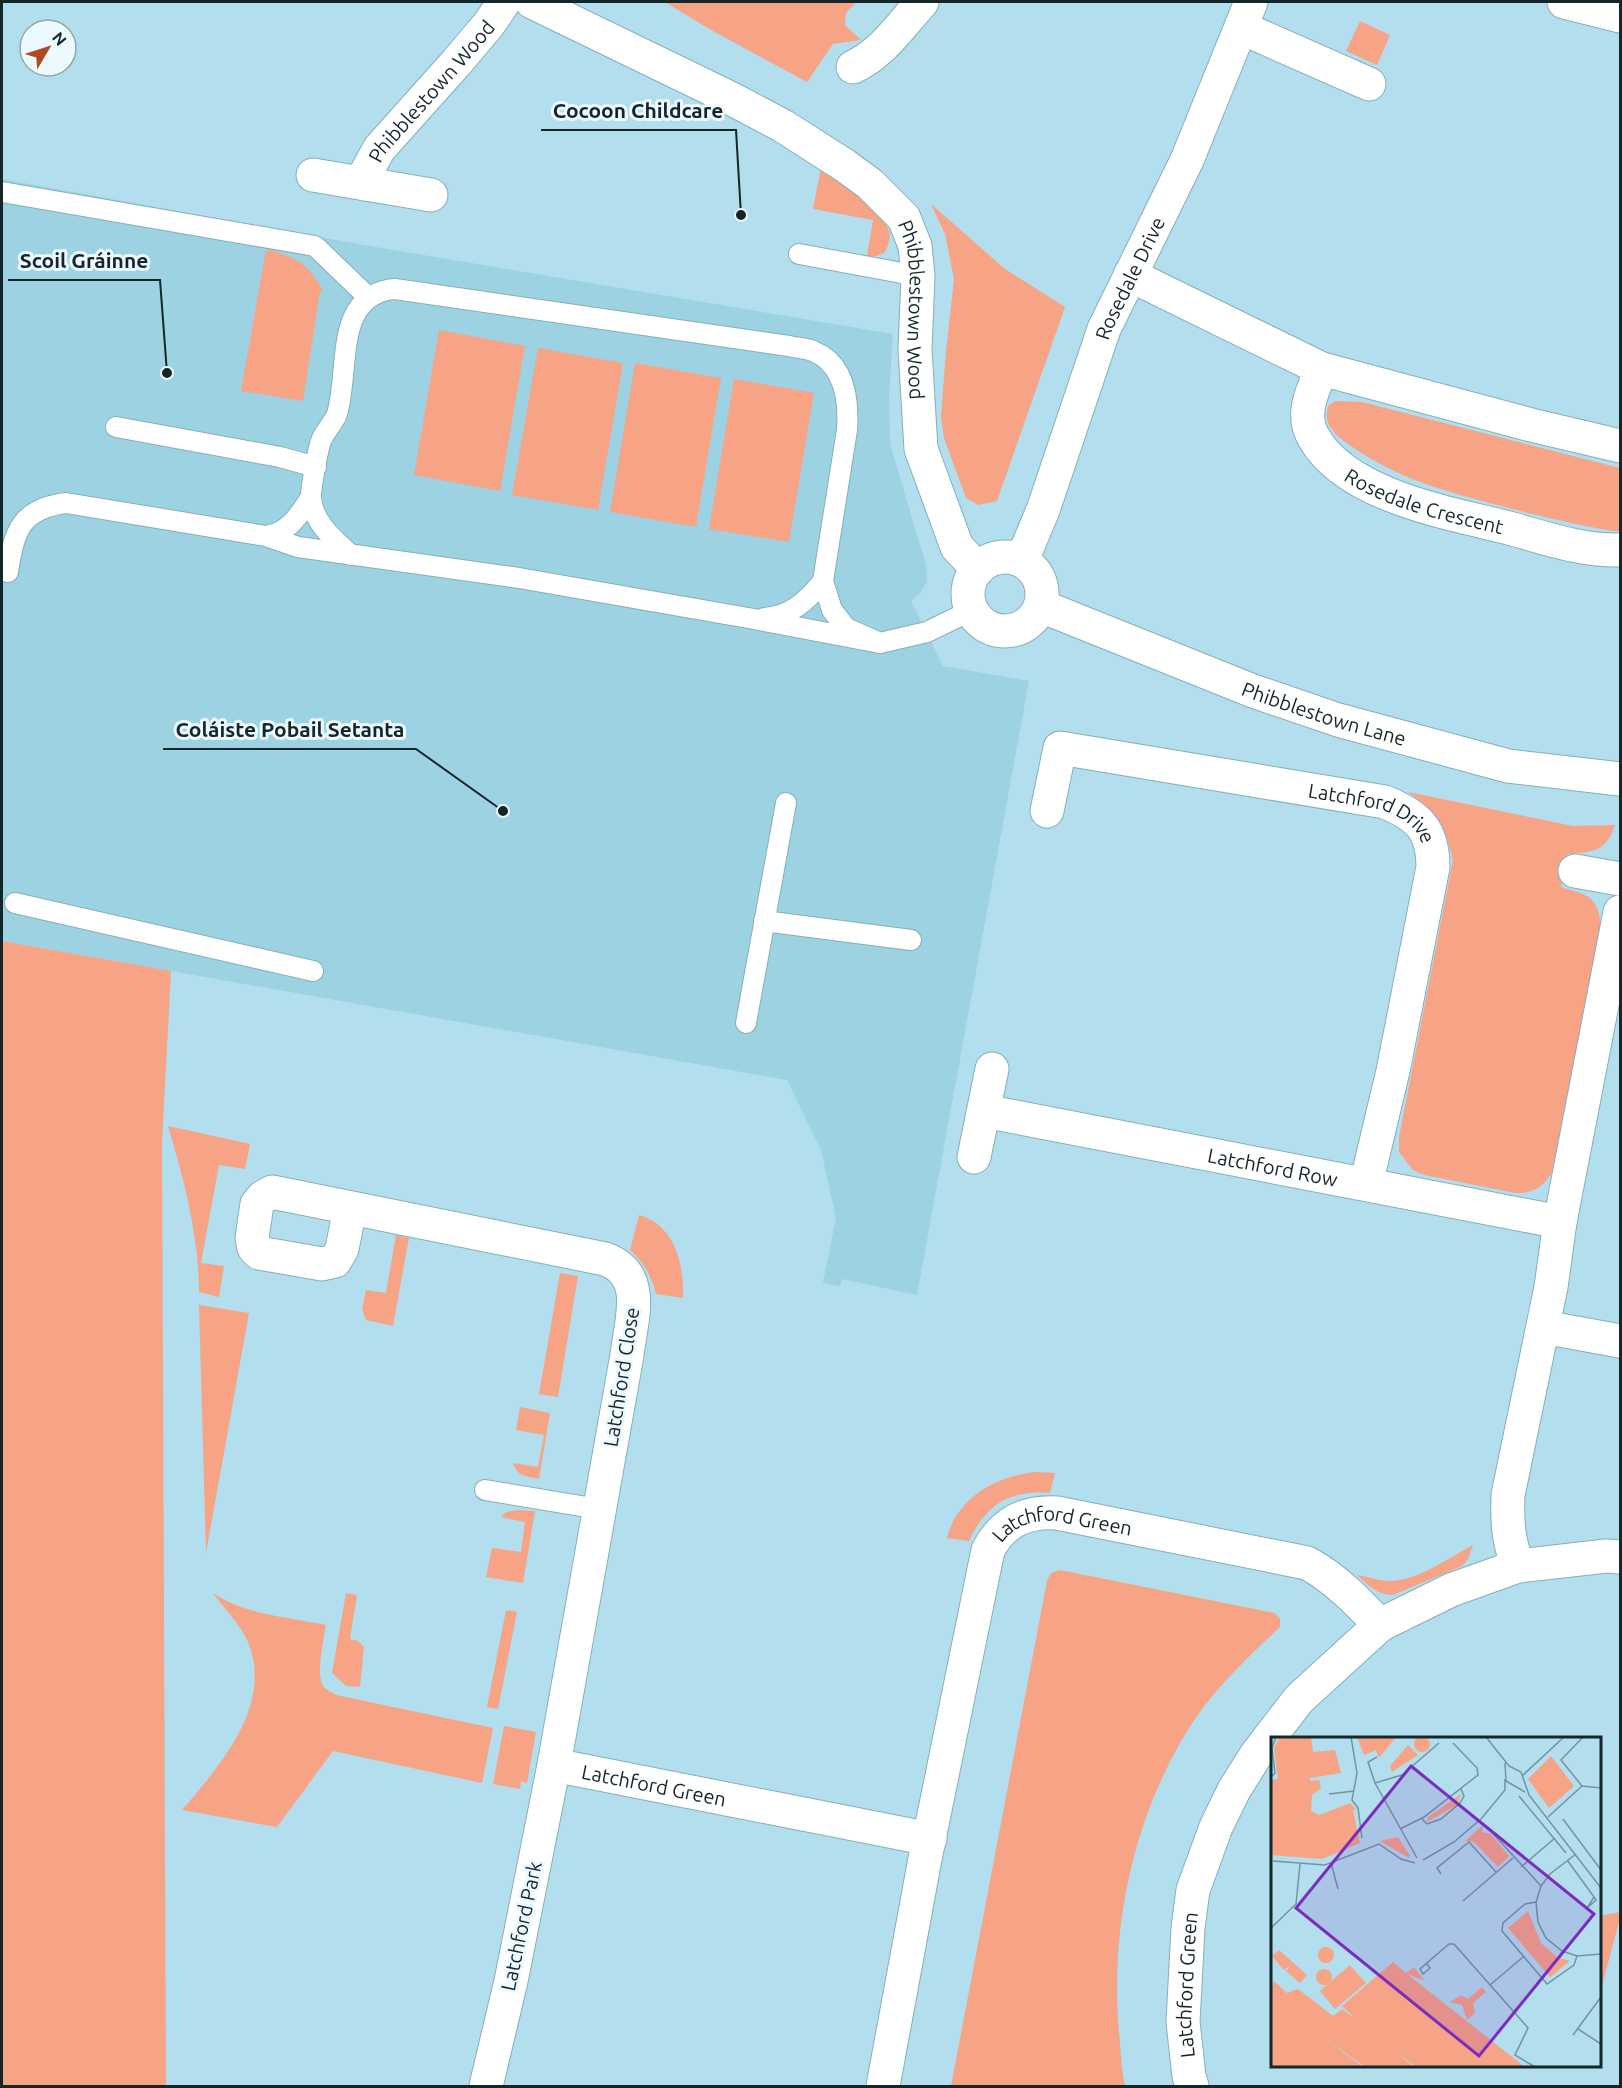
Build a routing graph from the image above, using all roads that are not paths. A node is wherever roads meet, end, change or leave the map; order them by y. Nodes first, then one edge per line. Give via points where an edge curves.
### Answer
1 (504, 2) edge
2 (532, 2) edge
3 (922, 2) edge
4 (1564, 2) edge
5 (1246, 15) edge
6 (1620, 16) edge
7 (853, 67) dead end
8 (1369, 84) dead end
9 (313, 175) dead end
10 (365, 184) junction
11 (2, 192) edge
12 (431, 195) dead end
13 (799, 254) dead end
14 (1130, 275) junction
15 (918, 276) junction
16 (369, 298) junction
17 (1322, 369) junction
18 (116, 427) dead end
19 (1620, 446) edge
20 (316, 467) junction
21 (311, 497) junction
22 (266, 536) junction
23 (1620, 550) edge
24 (351, 555) junction
25 (1022, 560) junction
26 (978, 569) junction
27 (8, 572) dead end
28 (823, 581) junction
29 (1041, 606) junction
30 (972, 610) junction
31 (754, 619) junction
32 (880, 643) junction
33 (1620, 779) edge
34 (786, 803) dead end
35 (1047, 811) dead end
36 (1575, 871) dead end
37 (1620, 879) edge
38 (15, 903) dead end
39 (1620, 912) edge
40 (764, 921) junction
41 (911, 940) dead end
42 (313, 971) dead end
43 (746, 1023) dead end
44 (992, 1069) dead end
45 (984, 1111) junction
46 (974, 1157) dead end
47 (1366, 1184) junction
48 (350, 1208) dead end
49 (1560, 1222) junction
50 (1544, 1327) junction
51 (1620, 1341) edge
52 (484, 1490) dead end
53 (599, 1509) junction
54 (1620, 1557) edge
55 (1518, 1566) junction
56 (1380, 1625) junction
57 (554, 1765) junction
58 (930, 1839) junction
59 (486, 2086) edge
60 (883, 2086) edge
61 (1192, 2086) edge

1 - 10 street, Phibblestown Wood via 379,149 366,172
2 - 15 street, Phibblestown Wood via 770,118 844,165 904,218 915,246
3 - 7 street via 882,48
4 - 6 street
5 - 8 street
5 - 14 street, Rosedale Drive via 1187,160
9 - 10 street, Phibblestown Wood
10 - 12 street, Phibblestown Wood
11 - 16 lane via 315,246
13 - 15 lane
14 - 17 street
14 - 25 street, Rosedale Drive via 1104,329 1043,510
15 - 26 street, Phibblestown Wood via 915,350 921,449 957,547
16 - 20 lane via 357,310 351,326 336,414 321,441
16 - 28 lane via 382,290 395,289 813,350 828,360 841,378 848,410
17 - 19 street
17 - 23 street, Rosedale Crescent via 1308,405 1313,438 1334,463 1373,487 1425,508 1580,547
18 - 20 lane
20 - 21 lane
21 - 22 lane via 288,528
21 - 24 lane via 326,531
22 - 24 lane via 298,547
22 - 27 lane via 66,502 41,508 20,525
24 - 31 lane via 519,578
25 - 26 street via 998,557
25 - 29 street via 1037,575
26 - 30 street via 969,589
28 - 31 lane via 791,611 774,618
28 - 32 lane via 832,610 846,628
29 - 30 street via 1030,621 1014,630 1002,631 980,621
29 - 33 street, Phibblestown Lane via 1254,691 1338,720 1508,766
30 - 32 lane via 927,632
31 - 32 lane
34 - 40 lane
35 - 47 street, Latchford Drive via 1060,748 1385,802 1421,823 1429,836 1433,867 1393,1071
36 - 37 street
38 - 42 lane
39 - 49 street
40 - 41 lane
40 - 43 lane
44 - 45 street
45 - 46 street
45 - 47 street, Latchford Row
47 - 49 street, Latchford Row
48 - 53 street, Latchford Close via 605,1258 622,1267 634,1293 627,1355
49 - 50 street
50 - 51 street
50 - 55 street via 1509,1495 1507,1527
52 - 53 lane
53 - 57 street, Latchford Close
54 - 55 street, Latchford Green
55 - 56 street, Latchford Green via 1451,1590
56 - 58 street, Latchford Green via 1337,1584 1307,1563 1057,1513 1040,1512 1017,1520 1003,1527 988,1551
56 - 61 street, Latchford Green via 1299,1700 1256,1755 1216,1827 1193,1890 1188,1928 1183,2022
57 - 58 street, Latchford Green
57 - 59 street, Latchford Park
58 - 60 street, Latchford Green

